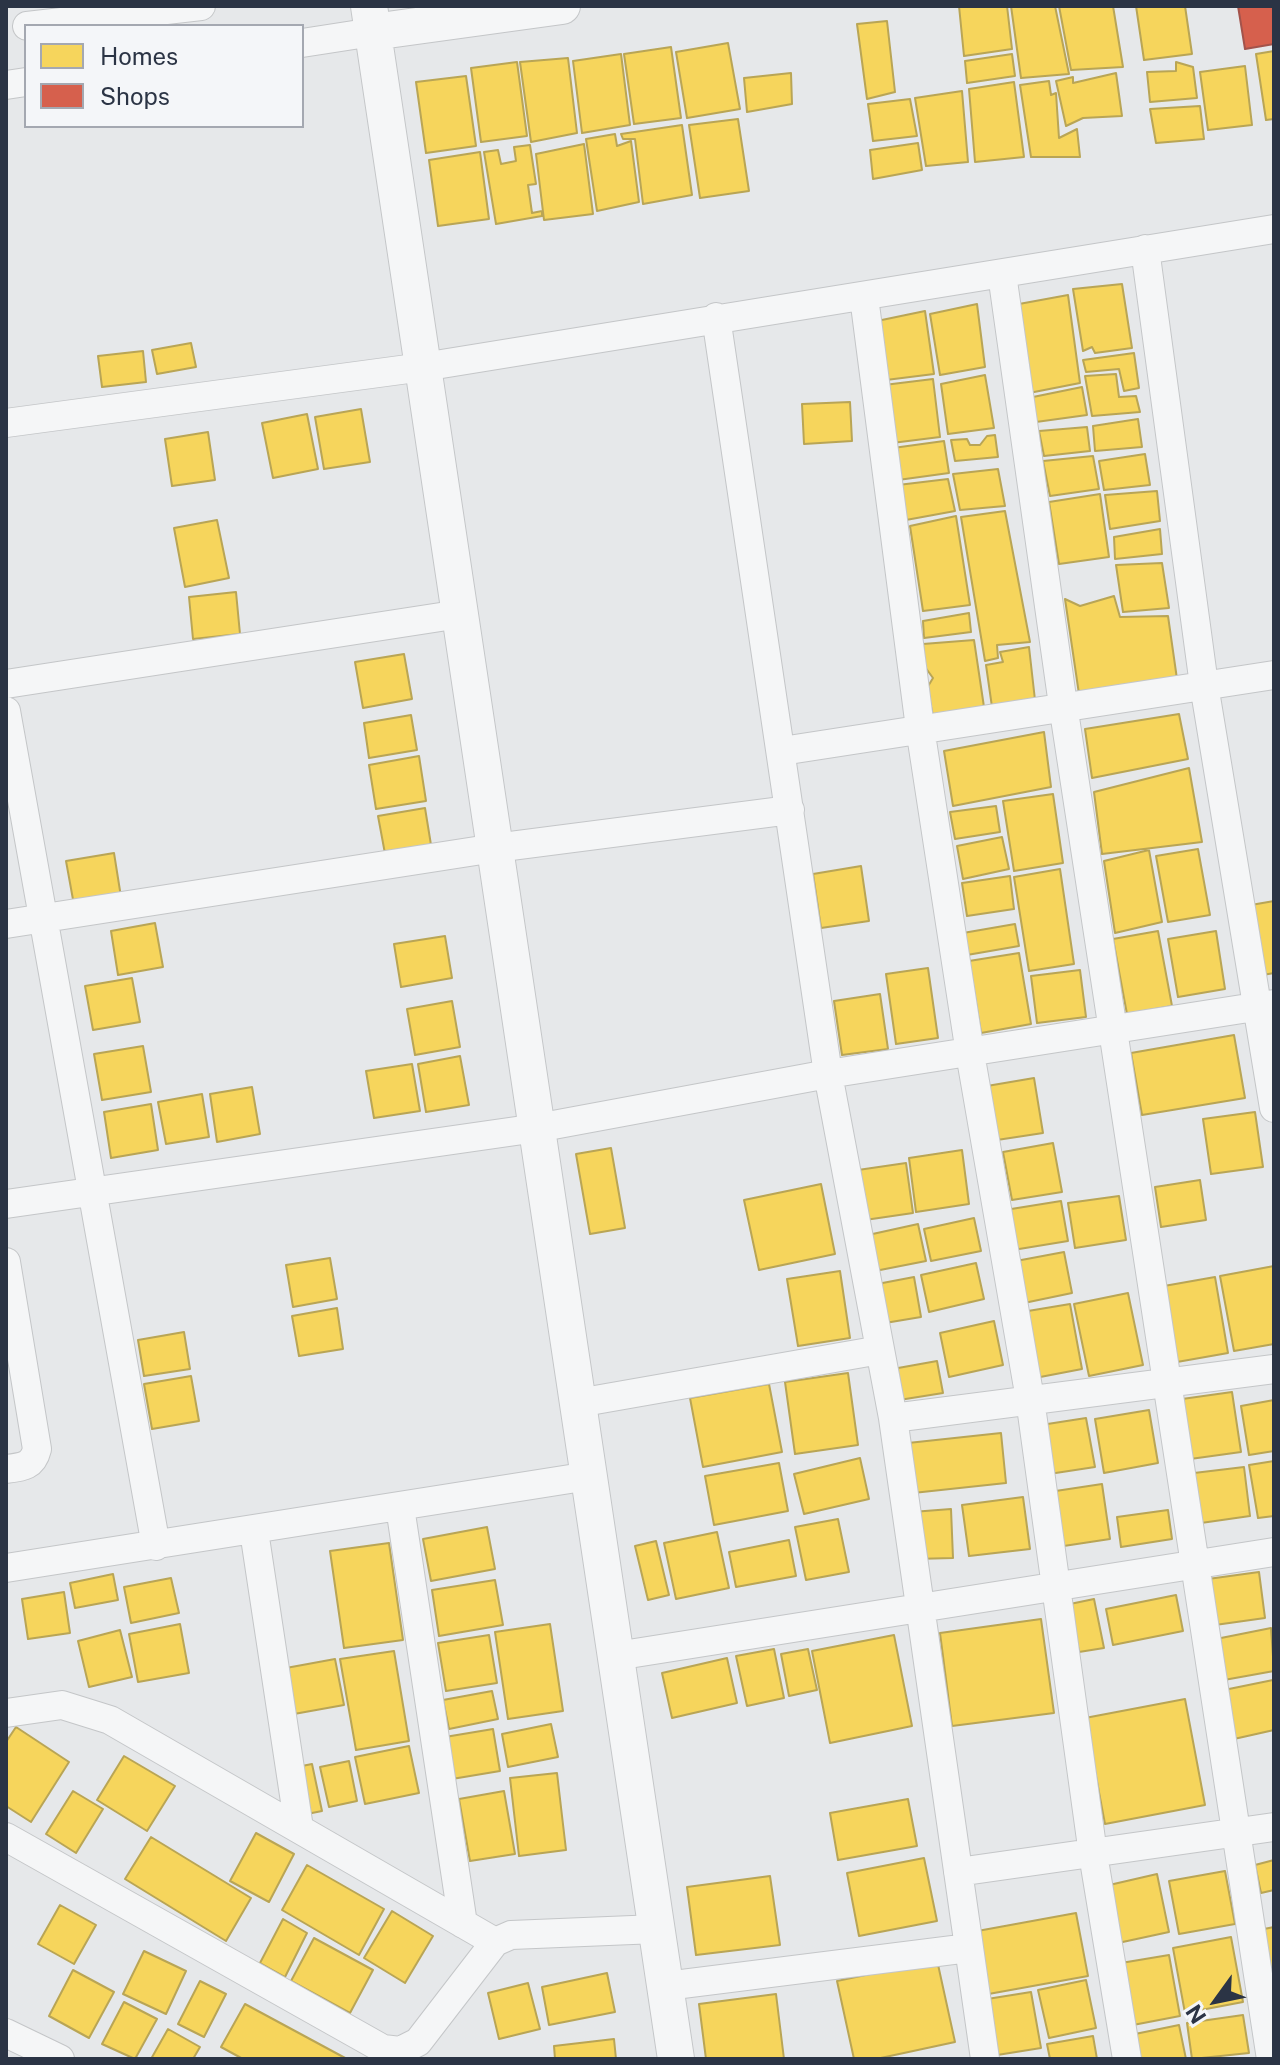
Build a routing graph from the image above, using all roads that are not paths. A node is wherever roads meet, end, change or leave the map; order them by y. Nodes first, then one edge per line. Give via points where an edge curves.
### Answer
1 (201, 6) edge
2 (562, 6) edge
3 (371, 19) edge
4 (44, 24) edge
5 (304, 42) edge
6 (1274, 229) edge
7 (1145, 249) junction
8 (1002, 274) junction
9 (864, 297) junction
10 (716, 317) junction
11 (423, 367) junction
12 (6, 423) edge
13 (460, 614) junction
14 (1274, 675) edge
15 (6, 684) edge
16 (1204, 685) junction
17 (1063, 705) junction
18 (6, 711) edge
19 (920, 728) junction
20 (782, 751) junction
21 (13, 783) edge
22 (790, 810) junction
23 (495, 848) junction
24 (45, 917) junction
25 (6, 924) edge
26 (1266, 1005) edge
27 (1115, 1029) junction
28 (970, 1053) junction
29 (828, 1074) junction
30 (1274, 1108) edge
31 (537, 1128) junction
32 (91, 1191) junction
33 (6, 1204) edge
34 (6, 1262) edge
35 (880, 1350) junction
36 (1274, 1369) edge
37 (1168, 1383) junction
38 (1030, 1399) junction
39 (578, 1403) junction
40 (893, 1418) junction
41 (6, 1469) edge
42 (589, 1476) junction
43 (400, 1507) junction
44 (254, 1531) junction
45 (156, 1546) junction
46 (1274, 1552) edge
47 (1195, 1564) junction
48 (6, 1568) edge
49 (1057, 1586) junction
50 (921, 1608) junction
51 (616, 1656) junction
52 (6, 1713) edge
53 (1274, 1827) edge
54 (299, 1828) junction
55 (1238, 1833) junction
56 (6, 1837) edge
57 (1093, 1854) junction
58 (958, 1872) junction
59 (463, 1924) junction
60 (657, 1929) junction
61 (495, 1942) junction
62 (969, 1948) junction
63 (666, 1986) junction
64 (6, 2033) edge
65 (60, 2059) edge
66 (676, 2059) edge
67 (985, 2059) edge
68 (1127, 2059) edge
69 (1271, 2059) edge

1 - 4 street
2 - 3 street
3 - 5 street
3 - 11 street
6 - 7 street
7 - 8 street
7 - 16 street
8 - 9 street
8 - 17 street
9 - 10 street
9 - 19 street
10 - 11 street
10 - 20 street
11 - 12 street
11 - 13 street
13 - 15 street
13 - 23 street
14 - 16 street
16 - 17 street
16 - 26 street
17 - 19 street
17 - 27 street
18 - 21 street
19 - 20 street
19 - 28 street
20 - 22 street
21 - 24 street
22 - 23 street
22 - 29 street
23 - 24 street
23 - 31 street
24 - 25 street
24 - 32 street
26 - 27 street
26 - 30 street
27 - 28 street
27 - 37 street
28 - 29 street
28 - 38 street
29 - 31 street
29 - 35 street
31 - 32 street
31 - 39 street
32 - 33 street
32 - 45 street
34 - 41 street via 37,1449 25,1467
35 - 39 street
35 - 40 street
36 - 37 street
37 - 38 street
37 - 47 street
38 - 40 street
38 - 49 street
39 - 42 street
40 - 50 street
42 - 43 street
42 - 51 street
43 - 44 street
43 - 59 street
44 - 45 street
44 - 54 street
45 - 48 street
46 - 47 street
47 - 49 street
47 - 55 street
49 - 50 street
49 - 57 street
50 - 51 street
50 - 58 street
51 - 60 street
52 - 54 street via 62,1705 85,1710
53 - 55 street
54 - 59 street
55 - 57 street
55 - 69 street
56 - 61 street via 383,2049 400,2051 418,2042
57 - 58 street
57 - 68 street
58 - 62 street
59 - 61 street
60 - 61 street via 511,1935
60 - 63 street
62 - 63 street
62 - 67 street
63 - 66 street
64 - 65 street

